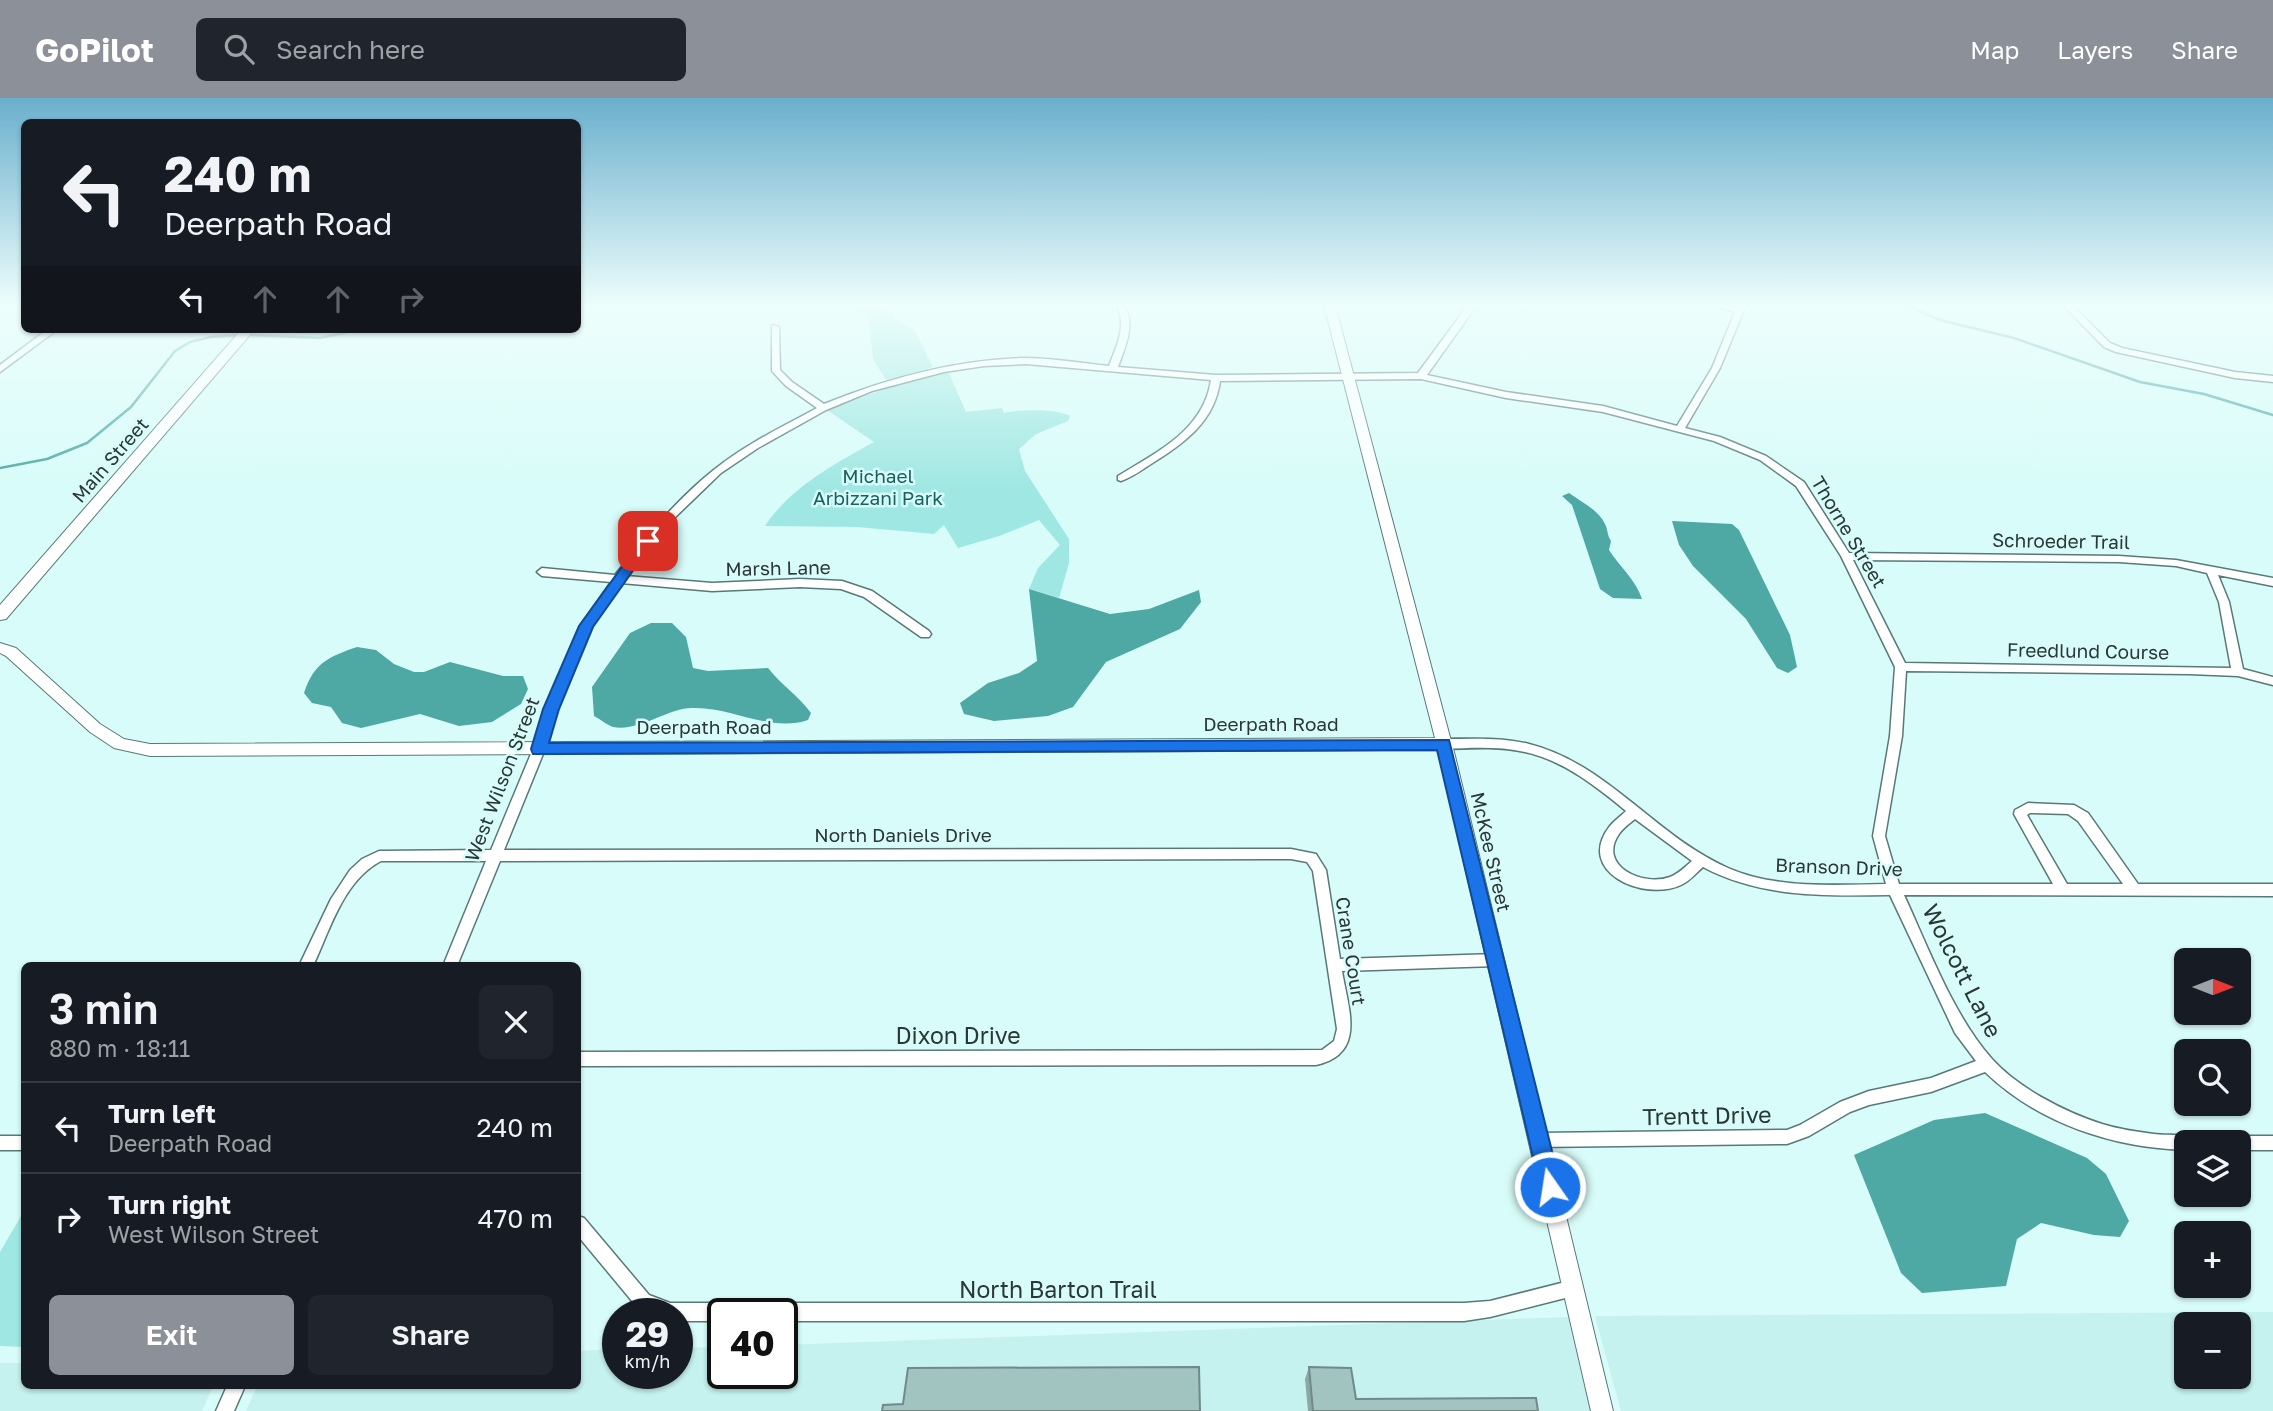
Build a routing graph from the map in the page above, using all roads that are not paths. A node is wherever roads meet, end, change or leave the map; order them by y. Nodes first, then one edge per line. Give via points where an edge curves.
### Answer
1 (217, 366) edge
2 (776, 366) edge
3 (957, 366) edge
4 (1102, 366) edge
5 (1346, 366) edge
6 (1428, 366) edge
7 (1717, 366) edge
8 (2191, 366) edge
9 (1113, 367) joint
10 (1421, 376) junction
11 (1216, 378) junction
12 (1349, 378) junction
13 (2273, 379) edge
14 (823, 408) junction
15 (1680, 429) junction
16 (1121, 478) dead end
17 (1846, 556) junction
18 (2211, 570) junction
19 (542, 572) dead end
20 (618, 579) junction
21 (2273, 582) edge
22 (0, 615) edge
23 (925, 634) dead end
24 (0, 648) edge
25 (1901, 667) junction
26 (2238, 673) junction
27 (2273, 681) edge
28 (1444, 744) junction
29 (539, 749) junction
30 (1634, 812) junction
31 (496, 855) junction
32 (1311, 858) joint
33 (1701, 861) junction
34 (1894, 889) junction
35 (2063, 890) junction
36 (2134, 890) junction
37 (2273, 890) edge
38 (1496, 960) junction
39 (308, 962) edge
40 (452, 962) edge
41 (1334, 965) junction
42 (1337, 1050) joint
43 (581, 1059) edge
44 (1987, 1064) junction
45 (1539, 1140) junction
46 (2174, 1142) edge
47 (0, 1143) edge
48 (21, 1143) edge
49 (2251, 1143) edge
50 (2273, 1143) edge
51 (581, 1228) edge
52 (1573, 1288) junction
53 (235, 1389) edge
54 (225, 1411) edge
55 (1602, 1411) edge

1 - 22 main road, Main Street
2 - 14 street via 789,384
3 - 14 street, West Wilson Street via 905,378
4 - 9 street, West Wilson Street
5 - 12 street, McKee Street
6 - 10 street
7 - 15 street
8 - 13 street
9 - 11 street, West Wilson Street
10 - 12 street, Thorne Street
10 - 15 street, Thorne Street via 1506,395 1602,408
11 - 12 street, West Wilson Street
11 - 16 street via 1202,417 1183,436
12 - 28 street, McKee Street
14 - 20 street, West Wilson Street via 718,471 662,525
15 - 17 street, Thorne Street via 1748,450 1786,473 1809,495
17 - 18 street, Schroeder Trail via 2119,559
17 - 25 street, Thorne Street
18 - 21 street, Schroeder Trail
18 - 26 street via 2224,602
19 - 20 street, Marsh Lane
20 - 23 street, Marsh Lane via 712,587 842,585 862,590
20 - 29 street, West Wilson Street via 582,636
24 - 29 street, Deerpath Road via 11,652 95,728 120,744 150,750
25 - 26 street, Freedlund Course
25 - 34 street via 1896,736 1879,836
26 - 27 street, Freedlund Course
28 - 29 street, Deerpath Road
28 - 30 street, Branson Drive via 1536,750 1576,767
28 - 38 street, McKee Street
29 - 31 street, West Wilson Street
30 - 33 street, Branson Drive
30 - 33 street via 1612,831 1606,844 1609,863 1622,878 1646,885 1675,882
31 - 32 street, North Daniels Drive via 1291,854
31 - 39 street, North Daniels Drive via 390,855 368,860 357,868
31 - 40 street, West Wilson Street
32 - 41 street, Crane Court via 1320,873
33 - 34 street, Branson Drive via 1754,882
34 - 35 street, Branson Drive
34 - 44 street, Wolcott Lane via 1960,1028
35 - 36 street, Branson Drive
35 - 36 street via 2020,814 2028,808 2070,809 2083,817
36 - 37 street, Branson Drive
38 - 41 street
38 - 45 street, McKee Street
41 - 42 street, Crane Court via 1344,1029
42 - 43 street, Dixon Drive via 1327,1056 1302,1058
44 - 45 street, Trentt Drive via 1952,1079 1869,1098 1787,1137
44 - 46 street, Wolcott Lane via 2026,1097 2077,1123 2128,1138
45 - 52 street, McKee Street
47 - 48 street
49 - 50 street
51 - 52 street, North Barton Trail via 643,1301 670,1312 1464,1312
52 - 55 street, McKee Street
53 - 54 street

